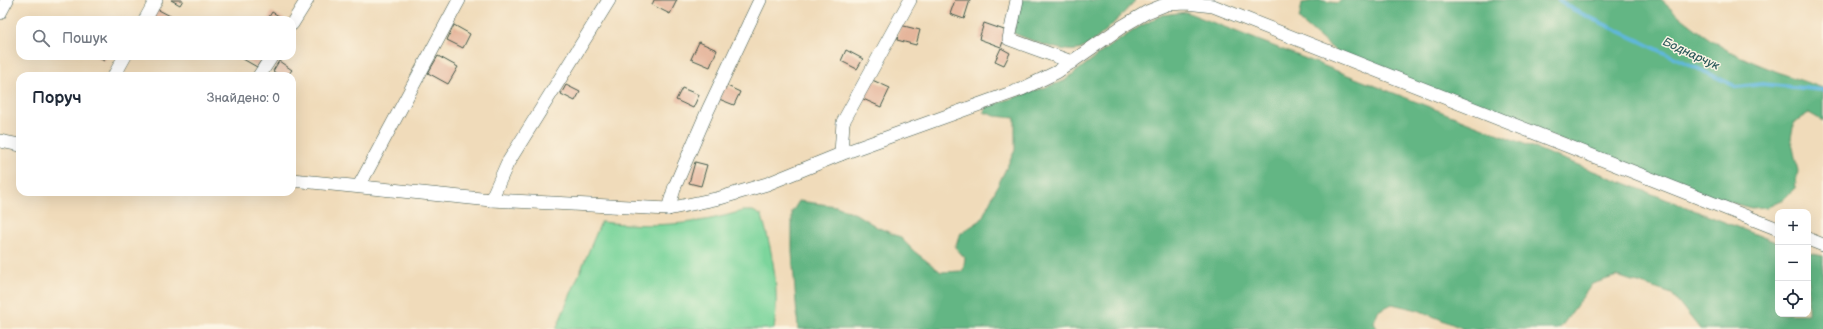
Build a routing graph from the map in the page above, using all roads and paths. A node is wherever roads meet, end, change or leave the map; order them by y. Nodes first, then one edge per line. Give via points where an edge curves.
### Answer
1 (7, 0) edge
2 (156, 0) edge
3 (307, 0) edge
4 (459, 0) edge
5 (609, 0) edge
6 (760, 0) edge
7 (910, 0) edge
8 (1017, 0) edge
9 (0, 13) edge
10 (147, 16) edge
11 (296, 18) edge
12 (123, 60) edge
13 (269, 60) edge
14 (1072, 62) junction
15 (116, 72) edge
16 (262, 72) edge
17 (0, 141) edge
18 (16, 144) edge
19 (841, 154) junction
20 (296, 180) edge
21 (359, 186) junction
22 (491, 200) junction
23 (668, 208) junction
24 (1775, 228) edge
25 (1811, 240) edge
26 (1823, 245) edge

1 - 9 street
2 - 10 street
3 - 11 street
4 - 21 street
5 - 22 street via 507,164
6 - 23 street via 708,110
7 - 19 street via 843,122
8 - 14 street via 1009,39
12 - 15 street
13 - 16 street
14 - 19 street via 1022,89
14 - 24 street via 1122,26 1167,4 1214,6
17 - 18 street
19 - 23 street via 760,186 720,198
20 - 21 street
21 - 22 street
22 - 23 street
25 - 26 street

